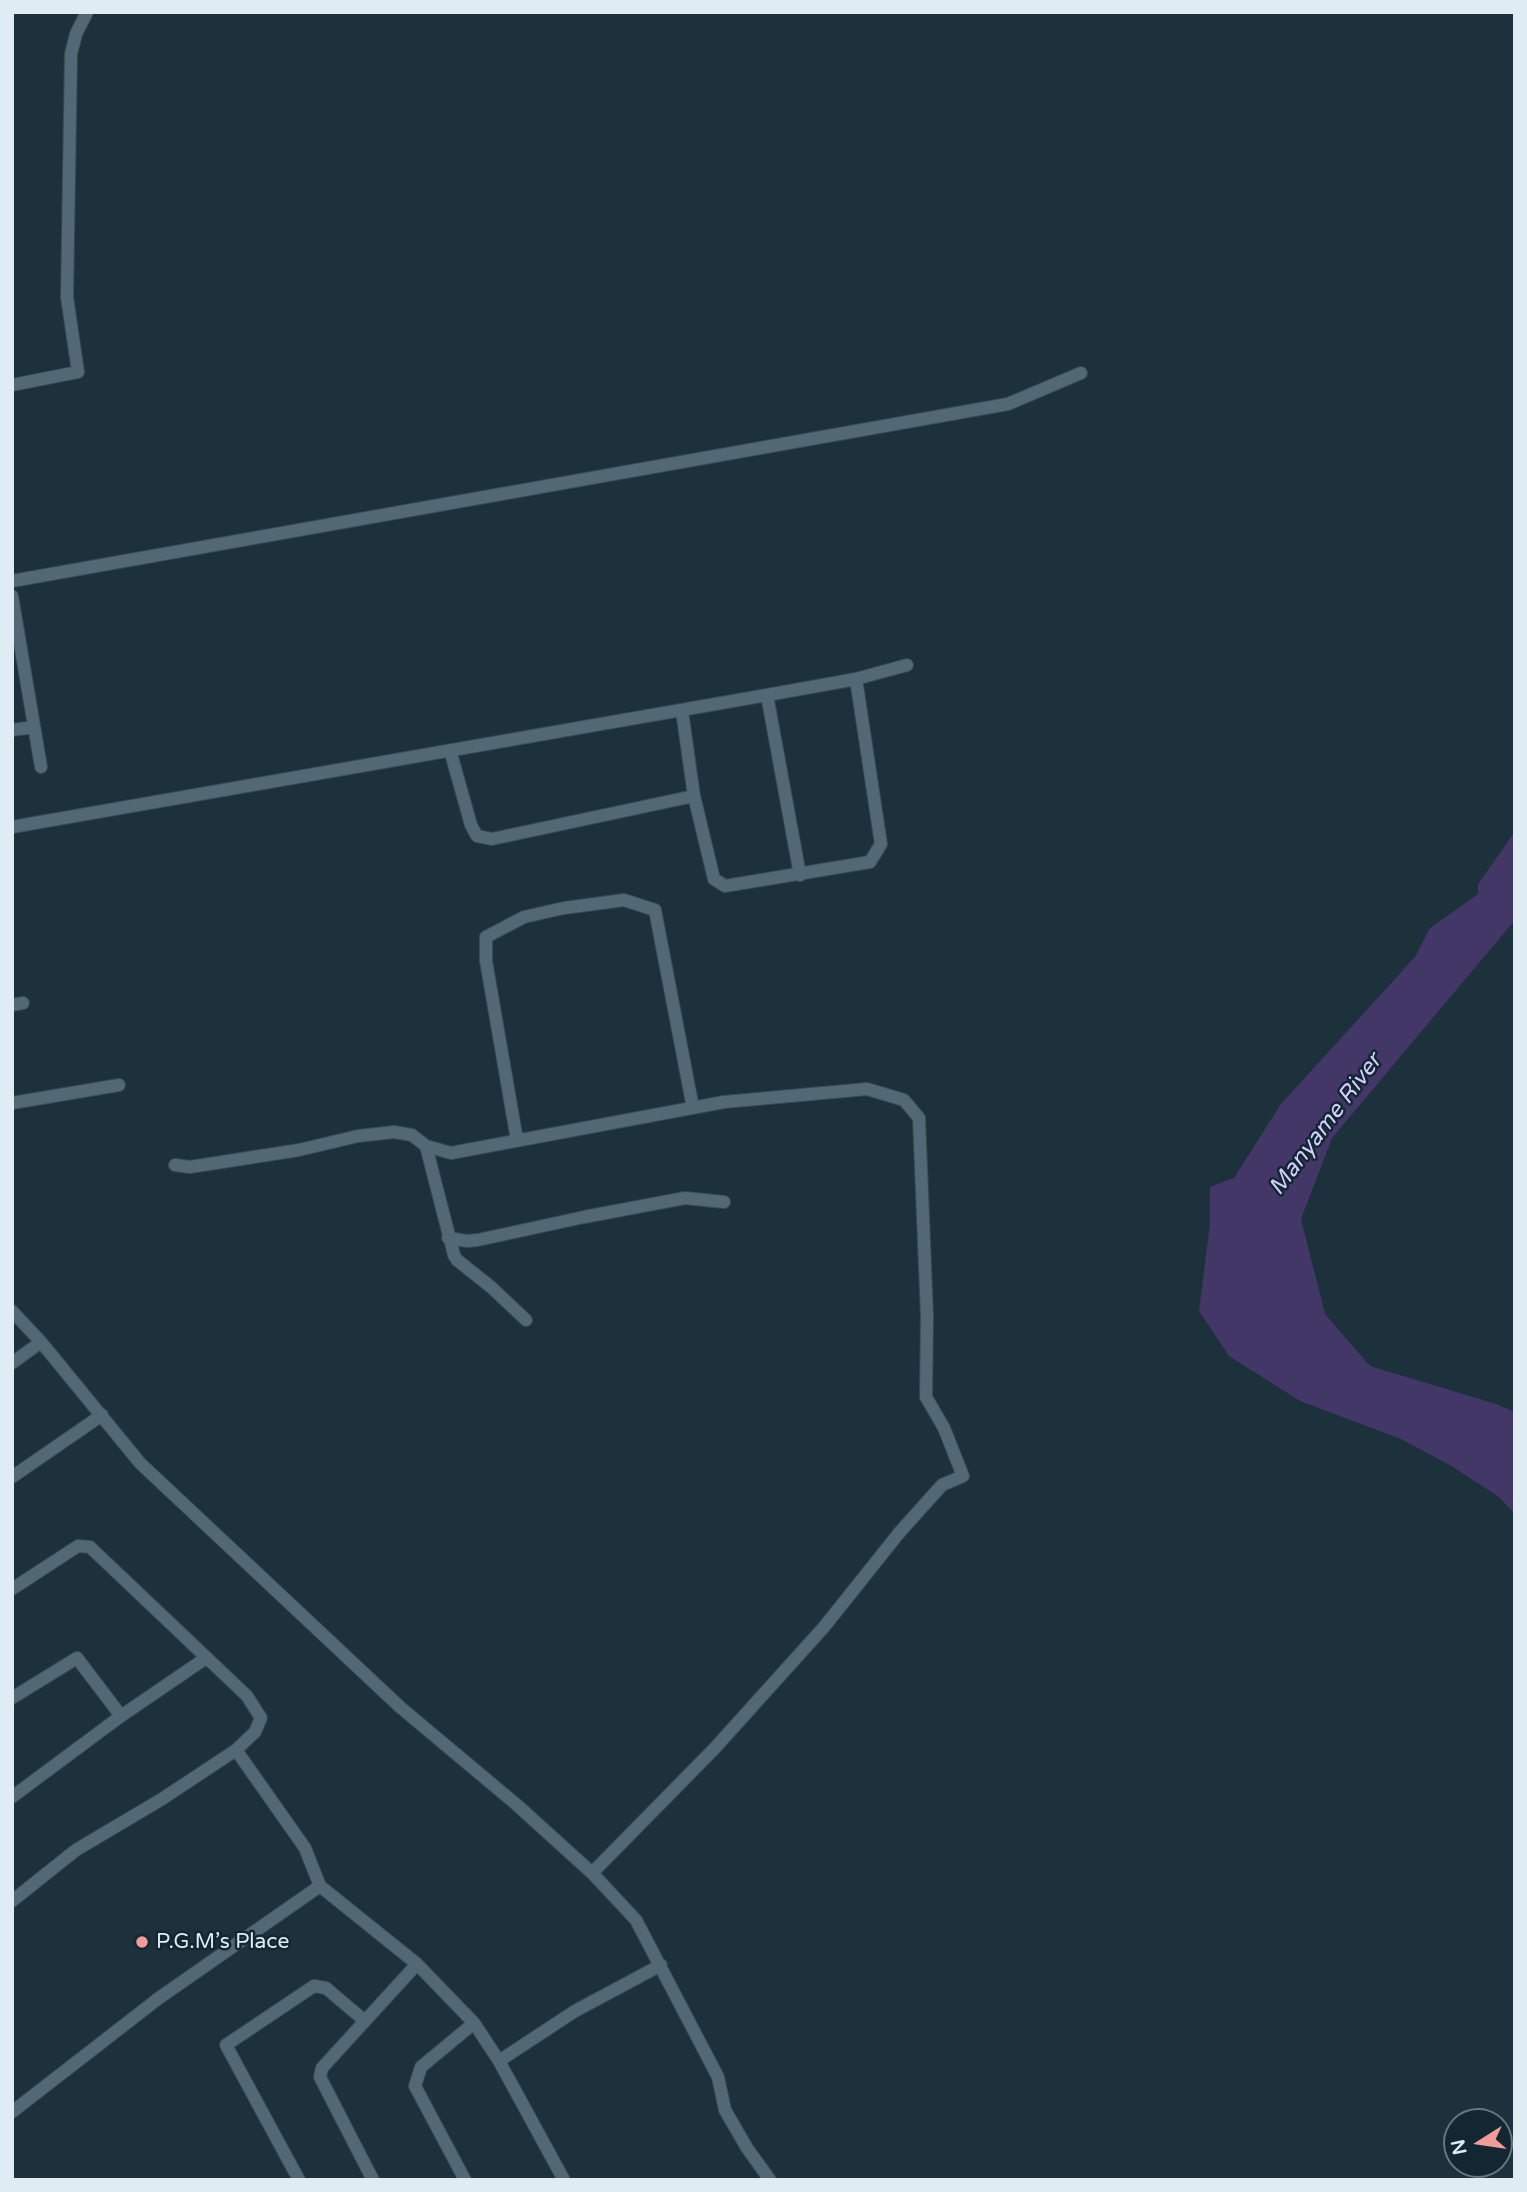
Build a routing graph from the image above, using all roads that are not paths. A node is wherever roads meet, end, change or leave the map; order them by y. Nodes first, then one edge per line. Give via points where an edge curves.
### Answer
1 (87, 12) edge
2 (1081, 373) dead end
3 (12, 385) edge
4 (12, 581) edge
5 (12, 596) edge
6 (17, 654) edge
7 (906, 665) dead end
8 (856, 679) junction
9 (767, 695) junction
10 (682, 711) junction
11 (34, 727) junction
12 (12, 730) edge
13 (450, 750) junction
14 (41, 767) dead end
15 (694, 796) junction
16 (12, 827) edge
17 (800, 875) junction
18 (119, 1085) dead end
19 (12, 1103) edge
20 (693, 1108) junction
21 (517, 1140) junction
22 (426, 1146) junction
23 (175, 1165) dead end
24 (724, 1202) dead end
25 (448, 1238) junction
26 (12, 1311) edge
27 (526, 1320) dead end
28 (41, 1342) junction
29 (12, 1363) edge
30 (102, 1415) junction
31 (12, 1477) edge
32 (12, 1588) edge
33 (205, 1658) junction
34 (12, 1698) edge
35 (121, 1716) junction
36 (236, 1750) junction
37 (12, 1797) edge
38 (592, 1873) junction
39 (320, 1886) junction
40 (12, 1900) edge
41 (417, 1964) junction
42 (661, 1965) junction
43 (365, 2021) junction
44 (474, 2023) junction
45 (499, 2061) junction
46 (12, 2112) edge
47 (299, 2180) edge
48 (373, 2180) edge
49 (465, 2180) edge
50 (564, 2180) edge
51 (770, 2180) edge

1 - 3 street via 71,54 67,297 78,372
2 - 4 street via 1008,404
5 - 6 street
6 - 11 street
7 - 8 street
8 - 9 street
8 - 17 street via 881,844 870,862
9 - 10 street
9 - 17 street
10 - 13 street
10 - 15 street
11 - 12 street
11 - 14 street
13 - 15 street via 471,825 477,836 492,839
13 - 16 street
15 - 17 street via 714,879 725,886
18 - 19 street
20 - 21 street
20 - 21 street via 655,910 624,900 564,908 524,917 486,937 485,961
20 - 38 street via 867,1089 904,1100 919,1118 926,1397 963,1476 942,1485 838,1612
21 - 22 street via 451,1153
22 - 23 street via 412,1135 394,1132 190,1167
22 - 25 street
24 - 25 street via 685,1199 478,1240
25 - 27 street via 457,1260
26 - 28 street
28 - 29 street
28 - 30 street
30 - 31 street
30 - 38 street via 140,1463 390,1698
32 - 33 street via 78,1546 90,1547
33 - 35 street
33 - 36 street via 247,1696 261,1718 255,1732
34 - 35 street via 77,1658
35 - 37 street
36 - 39 street via 305,1848
36 - 40 street via 76,1850
38 - 42 street via 636,1920
39 - 41 street
39 - 46 street via 159,1998
41 - 43 street
41 - 44 street
42 - 45 street via 575,2011
42 - 51 street via 718,2077 725,2110
43 - 47 street via 326,1988 314,1986 226,2045
43 - 48 street via 322,2068 320,2077
44 - 45 street
44 - 49 street via 421,2067 415,2086
45 - 50 street

